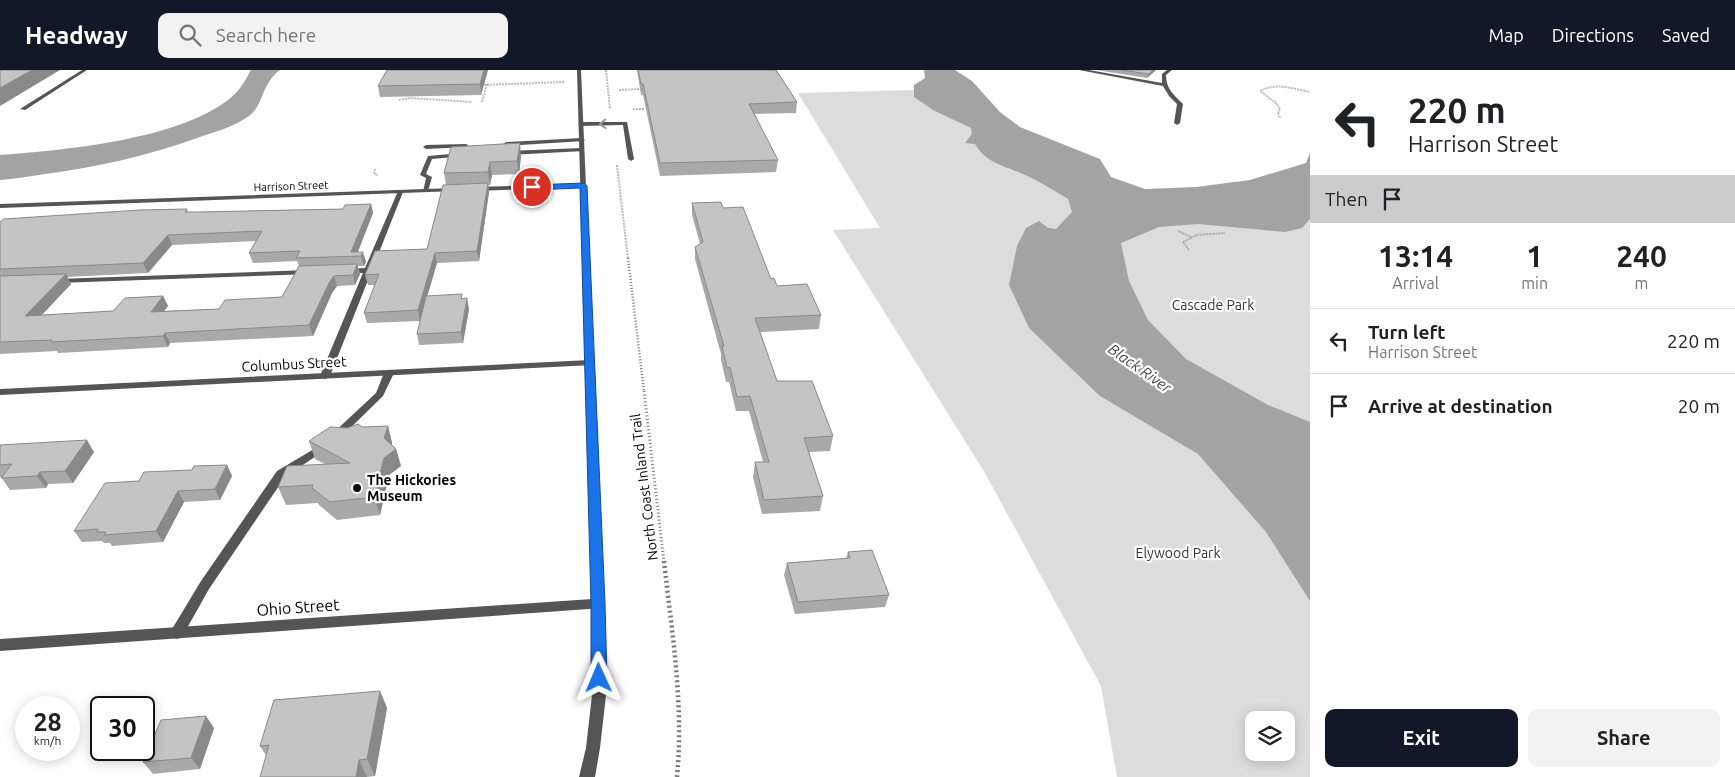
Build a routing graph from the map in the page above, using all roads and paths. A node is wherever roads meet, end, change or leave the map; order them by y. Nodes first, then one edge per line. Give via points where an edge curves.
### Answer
1 (85, 70) edge
2 (580, 70) edge
3 (606, 70) edge
4 (1081, 70) edge
5 (1170, 70) edge
6 (568, 82) dead end
7 (487, 84) junction
8 (476, 85) edge
9 (1164, 85) junction
10 (640, 89) edge
11 (619, 90) dead end
12 (1310, 92) edge
13 (399, 100) edge
14 (472, 102) edge
15 (482, 102) edge
16 (23, 109) dead end
17 (645, 109) edge
18 (630, 110) dead end
19 (1280, 118) dead end
20 (612, 123) junction
21 (1177, 123) dead end
22 (581, 124) junction
23 (582, 140) junction
24 (498, 145) edge
25 (474, 146) edge
26 (426, 147) dead end
27 (582, 150) junction
28 (505, 153) edge
29 (468, 155) edge
30 (630, 159) dead end
31 (584, 186) junction
32 (463, 190) edge
33 (473, 190) edge
34 (425, 191) junction
35 (400, 192) junction
36 (620, 195) dead end
37 (0, 206) edge
38 (1178, 231) dead end
39 (1225, 233) dead end
40 (1192, 237) junction
41 (1189, 250) dead end
42 (368, 270) junction
43 (338, 271) edge
44 (318, 272) edge
45 (51, 281) edge
46 (590, 363) junction
47 (389, 373) junction
48 (325, 376) junction
49 (0, 392) edge
50 (598, 604) junction
51 (177, 633) junction
52 (0, 645) edge
53 (587, 777) edge
54 (677, 777) edge

1 - 16 street
2 - 22 street
3 - 20 path
4 - 9 street
5 - 9 street via 1164,75
6 - 7 path
7 - 8 path
7 - 15 path
9 - 21 street via 1180,104
10 - 11 path
12 - 19 path via 1268,87 1260,91 1276,103
13 - 14 path
17 - 18 path
20 -> 22 street
20 - 30 street via 625,123
22 - 23 street
23 - 24 street
23 - 27 street
25 - 26 street
27 - 28 street
27 - 31 street
29 - 34 street via 430,157 423,175 429,177
31 - 33 street
31 - 46 street
32 - 34 street, Harrison Street
34 - 35 street, Harrison Street
35 - 37 street, Harrison Street
35 - 42 street
36 - 54 path, North Coast Inland Trail via 679,690
38 - 40 path
39 - 40 path
40 - 41 path via 1183,242
42 - 43 street
42 - 48 street
44 - 45 street
46 - 47 street, Columbus Street
46 - 50 street
47 - 48 street, Columbus Street
47 - 51 street via 380,394 330,442 281,474 204,585
48 - 49 street, Columbus Street
50 - 51 street, Ohio Street
50 - 53 street via 599,695
51 - 52 street, Ohio Street

